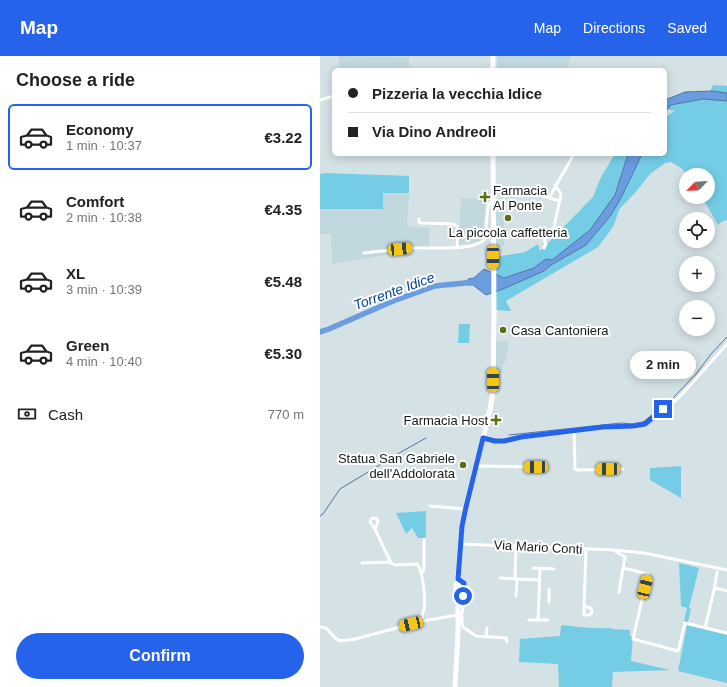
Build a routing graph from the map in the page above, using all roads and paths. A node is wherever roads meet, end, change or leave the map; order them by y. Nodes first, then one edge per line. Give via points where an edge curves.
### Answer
1 (493, 56) edge
2 (493, 68) edge
3 (332, 97) edge
4 (320, 100) edge
5 (493, 156) edge
6 (573, 156) edge
7 (555, 185) junction
8 (493, 191) junction
9 (549, 198) junction
10 (560, 201) junction
11 (493, 202) junction
12 (493, 208) junction
13 (487, 213) junction
14 (419, 218) dead end
15 (457, 248) junction
16 (544, 248) dead end
17 (364, 253) dead end
18 (727, 344) edge
19 (574, 431) junction
20 (483, 438) junction
21 (476, 466) junction
22 (547, 467) dead end
23 (623, 469) dead end
24 (430, 506) dead end
25 (466, 509) junction
26 (375, 529) dead end
27 (424, 539) dead end
28 (460, 544) junction
29 (516, 546) junction
30 (586, 550) junction
31 (615, 550) junction
32 (390, 562) junction
33 (362, 563) dead end
34 (533, 568) dead end
35 (623, 568) junction
36 (540, 569) junction
37 (554, 569) dead end
38 (727, 570) edge
39 (717, 572) dead end
40 (421, 574) junction
41 (500, 578) dead end
42 (516, 578) junction
43 (458, 580) junction
44 (539, 580) junction
45 (549, 589) dead end
46 (714, 590) junction
47 (727, 591) edge
48 (619, 592) dead end
49 (516, 596) dead end
50 (539, 596) junction
51 (550, 596) junction
52 (549, 602) dead end
53 (584, 606) dead end
54 (460, 615) junction
55 (529, 620) dead end
56 (538, 620) junction
57 (548, 620) dead end
58 (423, 621) junction
59 (320, 627) edge
60 (465, 628) junction
61 (486, 628) dead end
62 (705, 628) junction
63 (458, 633) junction
64 (727, 633) edge
65 (486, 637) junction
66 (507, 642) dead end
67 (455, 687) edge

1 - 2 main road
3 - 4 street
5 - 8 main road
6 - 7 street
7 - 9 street
7 - 10 street via 561,194
8 - 9 street via 518,189
8 - 11 main road
9 - 10 street
10 - 16 street via 553,232 544,238
11 - 12 main road
11 - 13 street via 488,206
12 - 13 street
12 - 20 main road via 492,396
13 - 15 street via 484,240 478,244
14 - 15 street via 421,223 455,224 458,227
15 - 17 street via 419,248
18 - 19 street via 676,400 645,424
19 - 20 street via 504,441
19 - 23 street via 575,469
20 - 21 main road
21 - 22 street
21 - 25 main road
24 - 25 street
25 - 28 main road
26 - 32 street
27 - 40 street via 424,569
28 - 29 street, Via Mario Conti
28 - 43 main road
29 - 30 street, Via Mario Conti
29 - 42 street
30 - 31 street, Via Mario Conti
30 - 53 street
31 - 35 street via 626,557
31 - 38 street, Via Mario Conti via 644,553
32 - 33 street
32 - 40 street via 393,565 417,564
34 - 36 street
35 - 48 street
35 - 62 street via 648,574 633,639 678,651 685,623
36 - 37 street
36 - 44 street
39 - 46 street
40 - 58 street via 424,589
41 - 42 street
42 - 44 street
42 - 49 street
43 - 54 main road
43 - 54 street via 464,583 463,609
44 - 50 street
45 - 51 street
46 - 47 street via 716,588
46 - 62 street
50 - 51 street
50 - 56 street
51 - 52 street
54 - 58 street
54 - 60 street
54 - 63 main road
55 - 56 street
56 - 57 street
58 - 59 street via 341,641 326,628
60 - 63 street
60 - 65 street via 476,636
61 - 65 street
62 - 64 street
63 - 67 main road
65 - 66 street via 506,638

